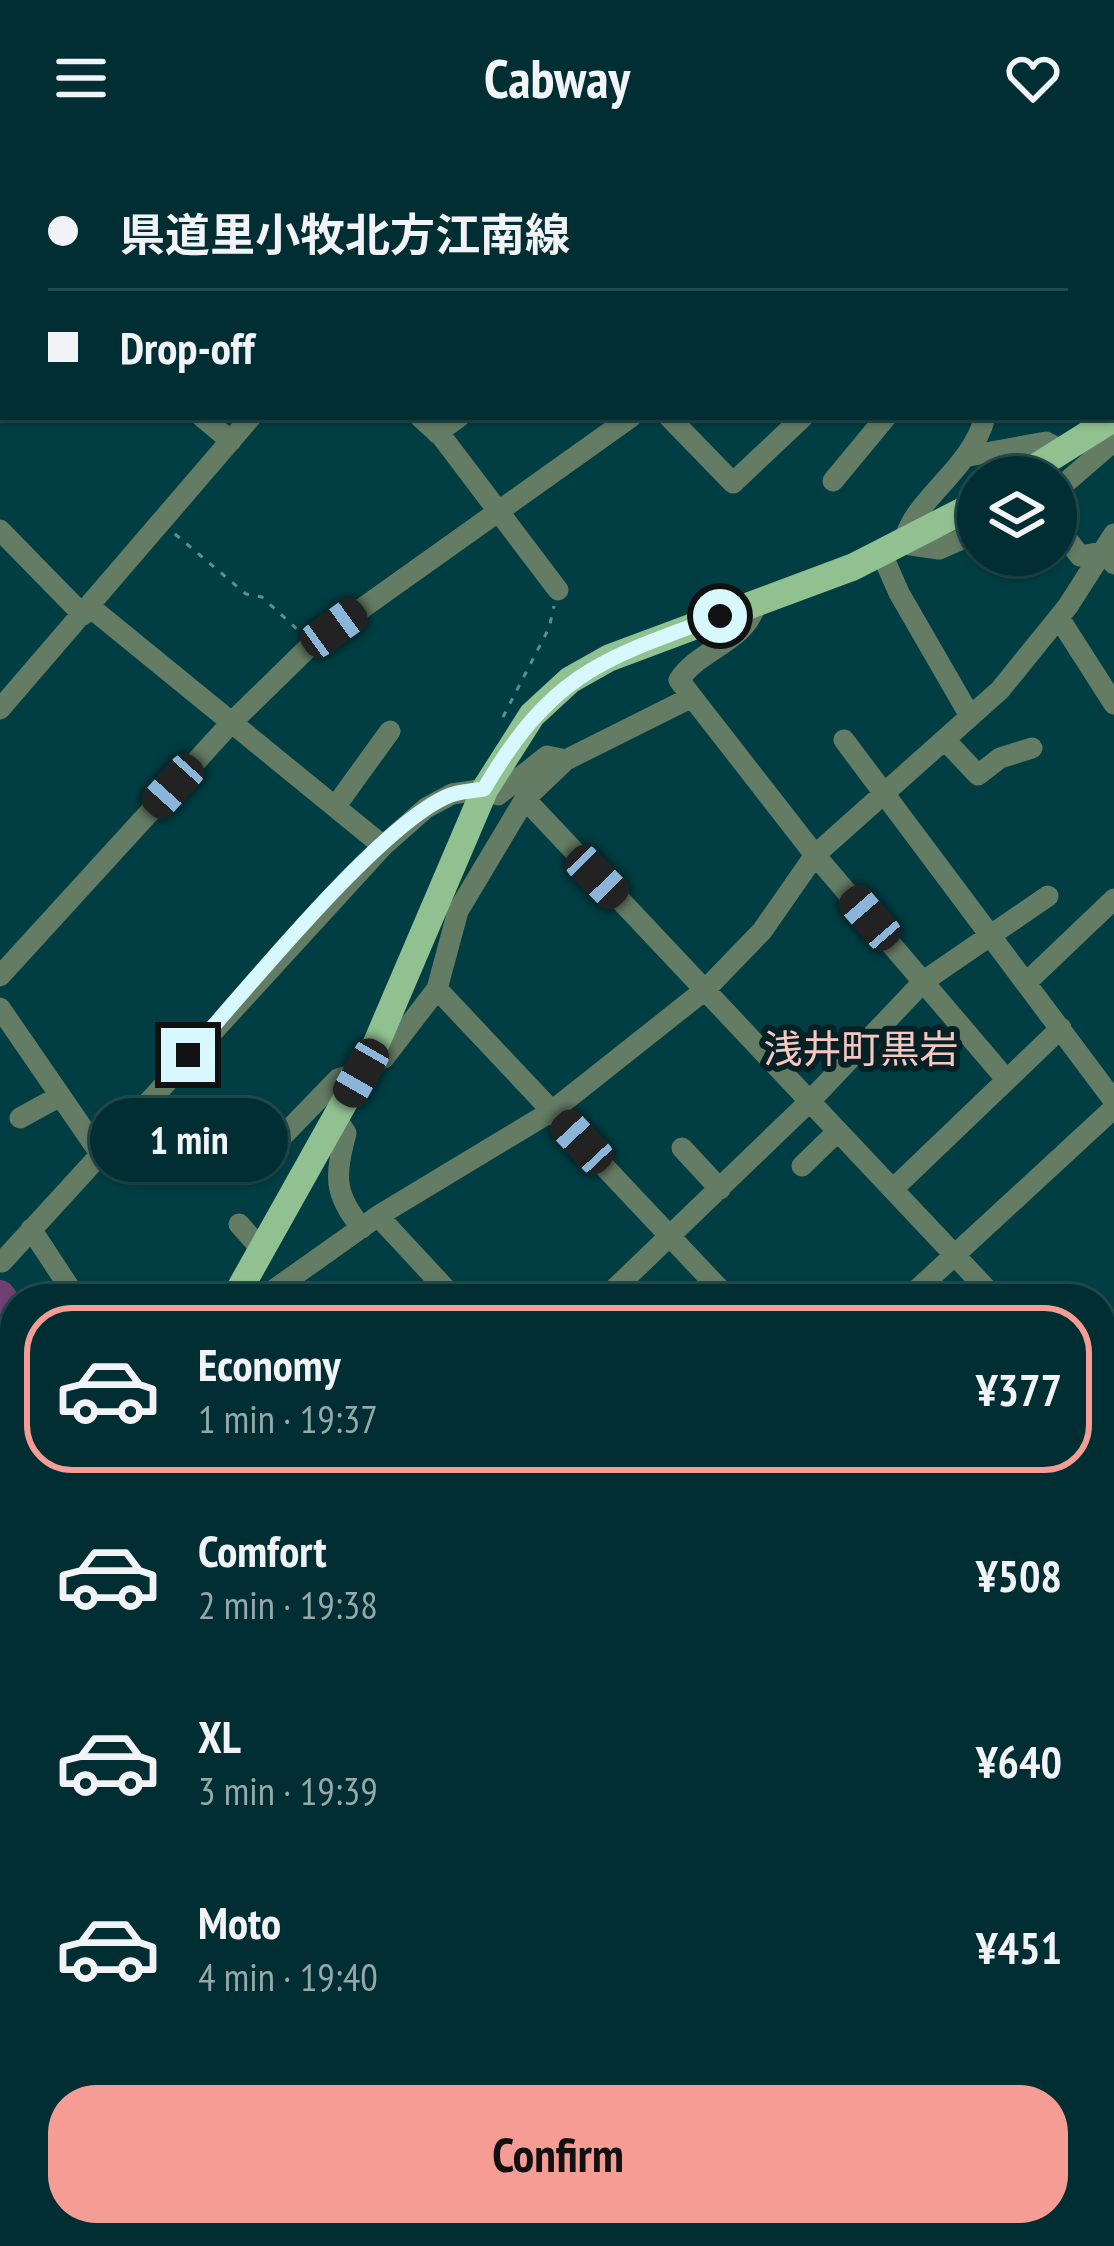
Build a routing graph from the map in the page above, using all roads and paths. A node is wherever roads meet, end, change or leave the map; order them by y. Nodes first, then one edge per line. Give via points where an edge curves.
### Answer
1 (206, 420) edge
2 (248, 420) edge
3 (422, 420) edge
4 (456, 420) edge
5 (627, 420) edge
6 (672, 420) edge
7 (800, 420) edge
8 (884, 420) edge
9 (984, 420) edge
10 (1111, 420) edge
11 (437, 433) junction
12 (231, 441) junction
13 (1114, 441) edge
14 (1063, 451) junction
15 (969, 456) edge
16 (974, 456) edge
17 (1055, 456) edge
18 (957, 470) edge
19 (1077, 473) edge
20 (833, 482) dead end
21 (497, 512) junction
22 (957, 514) edge
23 (160, 522) junction
24 (0, 530) edge
25 (957, 541) edge
26 (893, 549) junction
27 (1110, 550) edge
28 (1077, 552) edge
29 (557, 590) joint
30 (756, 603) junction
31 (86, 611) junction
32 (1059, 618) junction
33 (312, 644) junction
34 (692, 697) junction
35 (1114, 704) edge
36 (0, 709) edge
37 (970, 716) junction
38 (231, 723) junction
39 (498, 726) dead end
40 (390, 731) dead end
41 (844, 740) dead end
42 (946, 741) junction
43 (1031, 748) dead end
44 (566, 760) junction
45 (484, 789) junction
46 (885, 796) junction
47 (525, 800) junction
48 (334, 807) junction
49 (383, 846) junction
50 (815, 855) junction
51 (1048, 896) dead end
52 (1114, 899) edge
53 (993, 935) junction
54 (0, 976) edge
55 (924, 981) junction
56 (1028, 982) junction
57 (437, 988) junction
58 (706, 989) junction
59 (0, 1008) edge
60 (1061, 1028) junction
61 (367, 1062) junction
62 (1006, 1079) junction
63 (60, 1096) junction
64 (810, 1101) junction
65 (1114, 1102) edge
66 (552, 1111) junction
67 (20, 1118) dead end
68 (336, 1118) junction
69 (838, 1131) junction
70 (271, 1148) dead end
71 (682, 1148) dead end
72 (99, 1152) junction
73 (802, 1166) dead end
74 (720, 1189) junction
75 (893, 1189) junction
76 (370, 1222) junction
77 (239, 1223) dead end
78 (32, 1228) junction
79 (671, 1237) junction
80 (262, 1250) junction
81 (955, 1256) junction
82 (2, 1262) edge
83 (67, 1284) edge
84 (243, 1284) edge
85 (286, 1284) edge
86 (431, 1284) edge
87 (620, 1284) edge
88 (715, 1284) edge
89 (924, 1284) edge
90 (982, 1284) edge

1 - 12 street
2 - 12 street
3 - 11 street
4 - 11 street
5 - 21 street
6 - 7 street via 734,483
8 - 20 street
9 - 15 street
10 - 14 main road
11 - 21 street
12 - 23 street
13 - 19 street
14 - 16 street via 1046,442
14 - 17 main road
18 - 26 street
21 - 29 street
21 - 33 street
22 - 26 main road
23 - 31 street
23 - 33 path via 246,594 262,596
24 - 31 street
25 - 26 street
26 - 30 main road
26 - 37 street
27 - 28 street
27 - 32 street
29 - 39 path via 549,628
30 - 34 street via 738,633 685,670 679,680
30 - 45 main road via 570,680 532,715
31 - 36 street
31 - 38 street
32 - 35 street
32 - 37 street
33 - 38 street
34 - 44 street
34 - 50 street
37 - 42 street
38 - 48 street
38 - 54 street
40 - 48 street
41 - 46 street
42 - 43 street via 978,775
42 - 46 street
44 - 45 street via 547,756 498,795
44 - 47 street
45 - 49 street via 426,808
45 - 61 main road
46 - 50 street
46 - 53 street
47 - 57 street via 458,911
47 - 58 street
48 - 49 street
49 - 72 street
50 - 55 street
50 - 58 street via 761,931
51 - 53 street
52 - 56 street
53 - 55 street
53 - 56 street
55 - 62 street
55 - 64 street
56 - 60 street
57 - 61 street via 384,1058
57 - 66 street
58 - 64 street
58 - 66 street
59 - 63 street
60 - 62 street
60 - 65 street
61 - 68 main road
61 - 70 street via 338,1079
62 - 75 street
63 - 67 street
63 - 72 street
64 - 69 street
64 - 74 street
65 - 81 street
66 - 76 street
66 - 79 street
68 - 76 street via 346,1133 334,1179 340,1202
68 - 80 main road
69 - 73 street
69 - 75 street
71 - 74 street
72 - 78 street
74 - 79 street
75 - 81 street
76 - 85 street
76 - 86 street
77 - 80 street
78 - 82 street
78 - 83 street
79 - 87 street
79 - 88 street
80 - 84 main road
81 - 89 street
81 - 90 street

